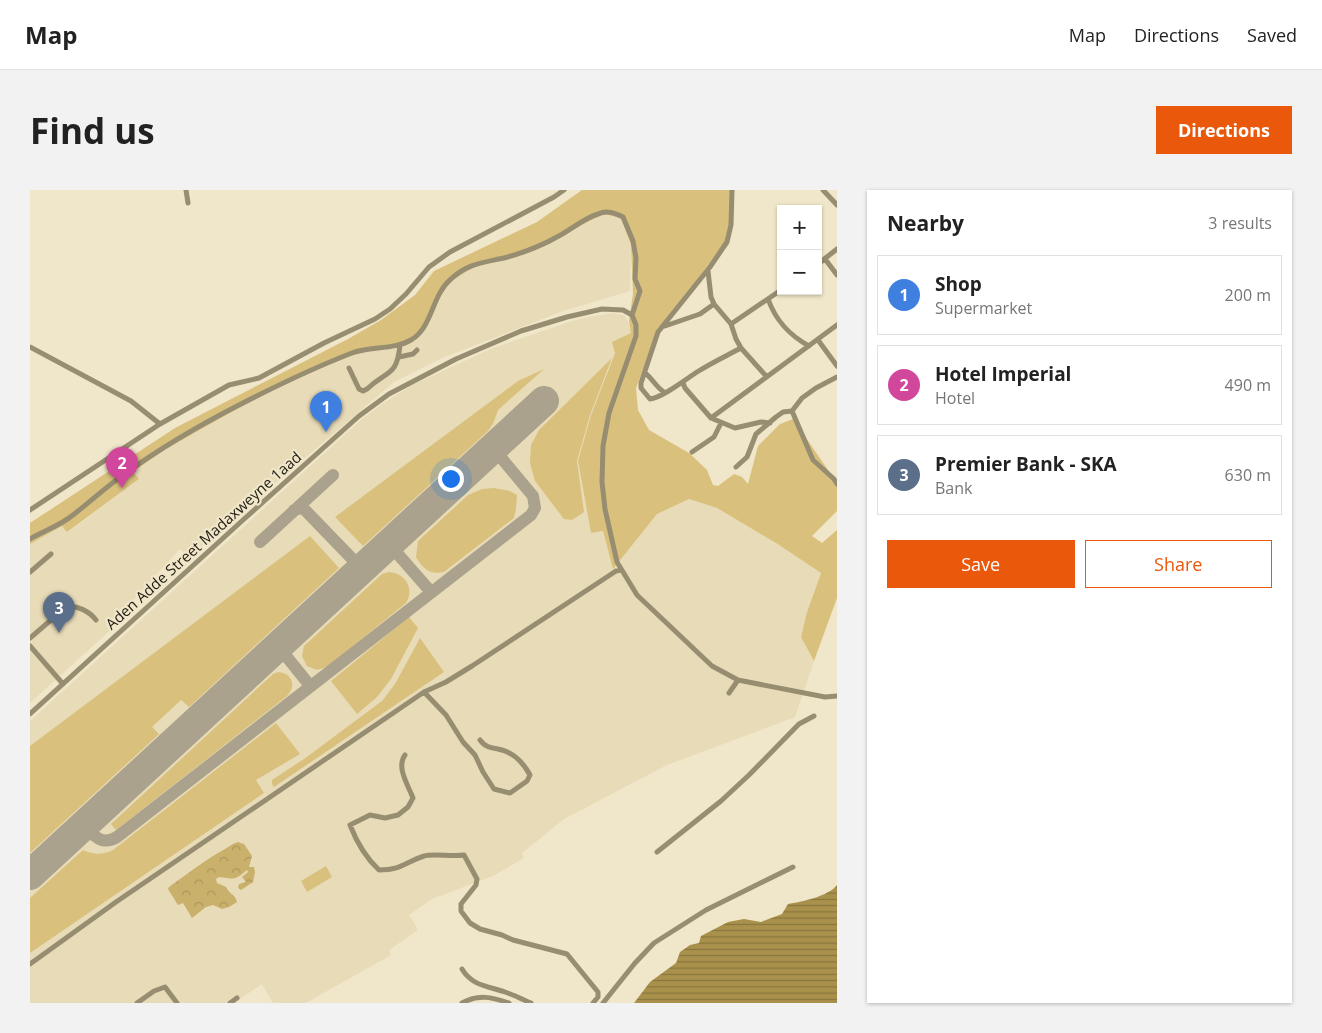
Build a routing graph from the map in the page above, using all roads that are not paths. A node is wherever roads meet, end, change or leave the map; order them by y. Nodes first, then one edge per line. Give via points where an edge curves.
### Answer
1 (186, 190) edge
2 (564, 190) edge
3 (732, 190) edge
4 (823, 190) edge
5 (188, 203) dead end
6 (837, 205) edge
7 (837, 250) edge
8 (825, 259) junction
9 (822, 261) edge
10 (708, 271) junction
11 (837, 275) edge
12 (777, 293) edge
13 (768, 299) junction
14 (714, 304) junction
15 (632, 315) junction
16 (731, 324) junction
17 (837, 325) edge
18 (664, 326) junction
19 (818, 340) junction
20 (400, 344) junction
21 (808, 346) junction
22 (30, 347) edge
23 (741, 348) junction
24 (417, 350) dead end
25 (399, 357) junction
26 (837, 366) edge
27 (349, 368) dead end
28 (645, 373) junction
29 (766, 376) junction
30 (837, 377) edge
31 (682, 382) junction
32 (664, 392) junction
33 (792, 411) junction
34 (711, 418) junction
35 (721, 423) junction
36 (770, 423) junction
37 (160, 424) junction
38 (692, 452) dead end
39 (736, 467) dead end
40 (837, 484) edge
41 (31, 508) edge
42 (30, 538) edge
43 (51, 554) dead end
44 (621, 570) junction
45 (30, 572) edge
46 (96, 620) dead end
47 (30, 638) edge
48 (30, 646) edge
49 (35, 651) junction
50 (30, 656) edge
51 (738, 680) junction
52 (63, 684) junction
53 (424, 692) junction
54 (729, 693) dead end
55 (837, 696) edge
56 (30, 714) edge
57 (814, 716) dead end
58 (480, 740) dead end
59 (405, 755) dead end
60 (657, 852) dead end
61 (793, 866) dead end
62 (30, 964) edge
63 (462, 969) dead end
64 (237, 998) dead end
65 (137, 1003) edge
66 (177, 1003) edge
67 (230, 1003) edge
68 (462, 1003) edge
69 (509, 1003) edge
70 (531, 1003) edge
71 (593, 1003) edge
72 (603, 1003) edge

1 - 5 street
2 - 37 street via 429,266 406,294 375,319 259,378 229,385
3 - 10 street via 730,235
4 - 6 street
7 - 8 street
8 - 9 street
8 - 11 street
10 - 14 street
10 - 18 street
12 - 13 street
13 - 16 street
13 - 21 street via 784,327
14 - 16 street
14 - 18 street via 700,314
15 - 20 street via 640,291 635,279 633,241 623,217 605,212 541,245 458,272 442,288 422,331
15 - 44 street via 636,336 609,413 603,446 605,509
15 - 52 street, Aden Adde Street Madaxweyne 1aad via 623,310 602,309 521,331 456,359 389,394 359,416
16 - 23 street
17 - 19 street
18 - 28 street via 658,332
19 - 21 street
19 - 26 street
20 - 25 street
20 - 42 street via 351,353 234,407 168,444 124,474 74,515
21 - 29 street
22 - 37 street via 131,401
23 - 29 street
23 - 31 street
24 - 25 street
25 - 27 street via 395,368 362,391
28 - 32 street
28 - 32 street via 641,383 643,392 650,399
29 - 34 street
30 - 33 street via 802,398
31 - 32 street
31 - 34 street
33 - 36 street via 783,412
33 - 40 street via 812,460
34 - 35 street
35 - 36 street via 735,428
35 - 38 street via 714,437
36 - 39 street via 756,434 747,458
37 - 41 street
43 - 45 street
44 - 51 street via 637,595 671,629 712,666
44 - 53 street via 472,666
46 - 47 street via 90,613 66,606
48 - 49 street
49 - 50 street
49 - 52 street
51 - 54 street
51 - 55 street via 825,697
52 - 56 street, Aden Adde Street Madaxweyne 1aad
53 - 58 street via 446,715 475,755 494,789 510,793 527,781 530,775 523,763 500,749 487,747
53 - 62 street
57 - 60 street via 799,724 750,775
59 - 71 street via 401,766 413,798 408,807 398,815 385,818 370,815 350,825 369,861 379,870 393,870 426,855 464,855 477,879 461,904 466,919 480,929 520,943 567,954 598,992
61 - 72 street via 706,910 654,943
63 - 70 street via 477,984
64 - 67 street
65 - 66 street via 165,987
68 - 69 street via 486,996

